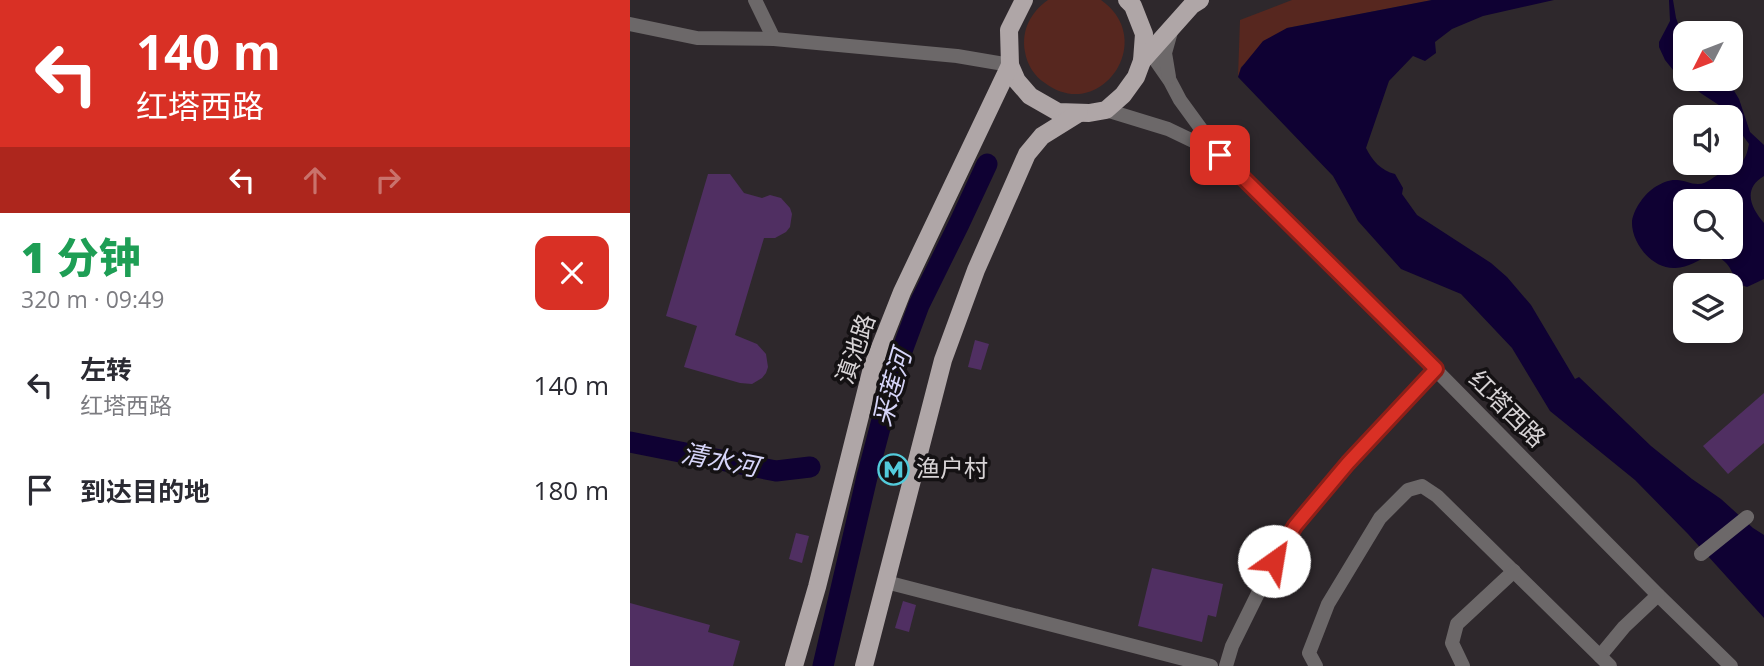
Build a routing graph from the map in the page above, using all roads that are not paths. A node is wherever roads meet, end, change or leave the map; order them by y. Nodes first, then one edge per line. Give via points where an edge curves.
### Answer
1 (755, 0) edge
2 (1015, 0) edge
3 (1024, 0) edge
4 (1128, 0) edge
5 (1200, 0) edge
6 (630, 24) edge
7 (1173, 26) junction
8 (1009, 30) junction
9 (774, 38) junction
10 (1145, 53) junction
11 (1010, 65) junction
12 (1170, 81) junction
13 (1106, 110) junction
14 (1079, 113) junction
15 (1220, 155) junction
16 (1436, 369) junction
17 (1747, 517) dead end
18 (1701, 554) dead end
19 (1514, 572) junction
20 (886, 582) junction
21 (1658, 595) junction
22 (1605, 661) edge
23 (794, 666) edge
24 (864, 666) edge
25 (1211, 666) edge
26 (1226, 666) edge
27 (1316, 666) edge
28 (1463, 666) edge
29 (1731, 666) edge

1 - 9 street
2 - 8 main road
3 - 8 main road
4 - 10 main road via 1144,34
5 - 7 main road
6 - 9 street via 698,38
7 - 10 main road
7 - 12 street via 1165,53
8 - 11 main road
9 - 11 street
10 - 12 street
10 - 13 main road via 1130,86
11 - 14 main road via 1030,96 1058,112
11 - 23 main road, 滇池路 via 902,292 872,368
12 - 15 street
13 - 14 main road
13 - 15 street via 1168,129
14 - 20 main road via 1042,136 1027,154 976,270 943,360
15 - 16 street, 红塔西路
16 - 21 street, 红塔西路
16 - 26 street via 1295,526
17 - 18 street
19 - 22 street
19 - 27 street via 1437,496 1422,486 1408,490 1380,518 1328,604 1309,653
19 - 28 street via 1457,624 1452,643
20 - 24 main road
20 - 25 street
21 - 22 street via 1624,627
21 - 29 street, 红塔西路

